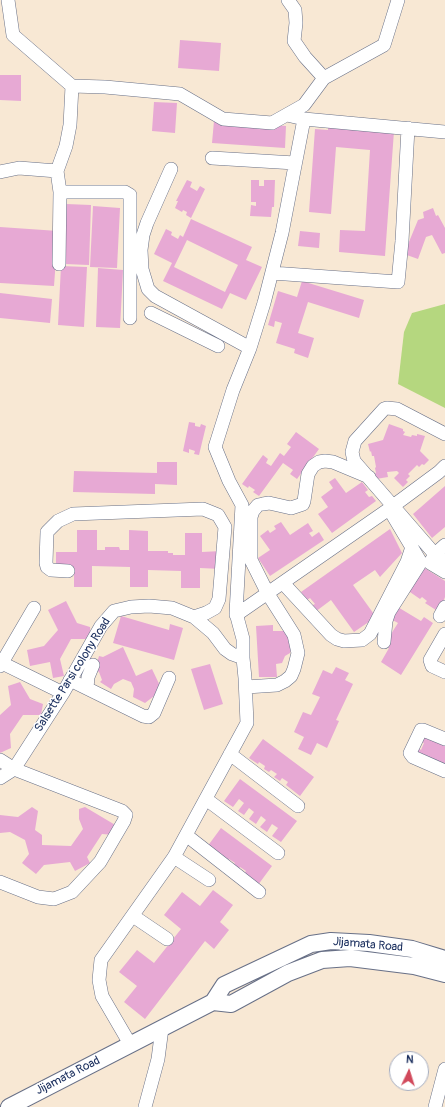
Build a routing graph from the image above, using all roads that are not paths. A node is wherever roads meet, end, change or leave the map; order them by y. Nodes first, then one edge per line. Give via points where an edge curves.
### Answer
1 (8, 0) edge
2 (288, 0) edge
3 (398, 0) edge
4 (324, 78) junction
5 (72, 86) junction
6 (287, 115) junction
7 (304, 119) junction
8 (408, 128) junction
9 (445, 132) edge
10 (212, 158) dead end
11 (295, 163) junction
12 (171, 169) dead end
13 (57, 171) junction
14 (0, 172) edge
15 (60, 192) junction
16 (59, 264) dead end
17 (272, 273) junction
18 (151, 313) dead end
19 (190, 316) junction
20 (130, 318) dead end
21 (184, 329) junction
22 (218, 346) dead end
23 (250, 348) junction
24 (445, 434) edge
25 (445, 466) edge
26 (369, 477) junction
27 (391, 508) junction
28 (445, 545) edge
29 (412, 547) junction
30 (440, 557) edge
31 (68, 570) dead end
32 (445, 572) edge
33 (283, 583) junction
34 (268, 594) junction
35 (34, 608) dead end
36 (236, 615) junction
37 (194, 617) junction
38 (445, 634) edge
39 (384, 642) dead end
40 (243, 658) junction
41 (1, 664) edge
42 (93, 665) dead end
43 (445, 672) edge
44 (169, 678) dead end
45 (70, 680) junction
46 (246, 687) junction
47 (87, 688) junction
48 (63, 693) junction
49 (445, 739) edge
50 (230, 754) junction
51 (0, 760) edge
52 (14, 769) junction
53 (445, 771) edge
54 (0, 778) edge
55 (206, 799) junction
56 (298, 806) dead end
57 (186, 836) junction
58 (278, 853) dead end
59 (174, 857) junction
60 (209, 880) dead end
61 (0, 882) edge
62 (259, 892) dead end
63 (133, 916) junction
64 (167, 939) dead end
65 (445, 959) edge
66 (445, 974) edge
67 (213, 1002) junction
68 (162, 1028) junction
69 (130, 1044) junction
70 (445, 1069) edge
71 (9, 1107) edge
72 (145, 1107) edge
73 (435, 1107) edge

1 - 5 street via 13,35
2 - 4 street via 295,10 294,41
3 - 4 street via 384,45
4 - 6 street via 304,105
5 - 6 street via 180,94 223,119 272,123
5 - 13 street via 70,125
6 - 7 street
7 - 8 street
7 - 11 street
8 - 9 street
8 - 17 street via 398,282
10 - 11 street
11 - 17 street
12 - 19 street via 143,234 142,269 148,289 155,296
13 - 14 street via 19,168
13 - 15 street
15 - 16 street
15 - 20 street via 125,192 130,195
17 - 23 street
18 - 21 street
19 - 21 street
19 - 23 street
21 - 22 street
23 - 36 street via 214,446 242,505
24 - 26 street via 397,409 384,409 355,441 353,447 354,460
25 - 27 street
26 - 27 street
26 - 34 street via 333,462 319,462 308,474 303,504 291,508 269,503 255,508 251,516 251,560
27 - 29 street
27 - 30 street
27 - 33 street
28 - 30 street
29 - 33 street via 370,634 362,640 344,641 331,635
29 - 39 street via 420,564 389,612
30 - 32 street via 430,561 430,564
31 - 37 street via 51,570 46,563 47,532 58,520 73,514 203,509 218,515 225,527 219,599 214,608
33 - 34 street
34 - 36 street
34 - 46 street via 294,636 298,653 296,662 291,676 277,685
35 - 41 street
36 - 40 street via 243,639
37 - 40 street, Salsette Parsi colony Road via 225,649
37 - 45 street, Salsette Parsi colony Road via 172,608 149,606 114,611 101,626
38 - 43 street via 430,662 432,666
40 - 46 street
41 - 48 street
42 - 47 street
44 - 47 street via 154,713 149,716 143,716
45 - 47 street
45 - 48 street, Salsette Parsi colony Road
46 - 50 street via 247,723
48 - 52 street, Salsette Parsi colony Road
49 - 53 street via 421,730 410,753 413,757
50 - 55 street
50 - 56 street
51 - 52 street
52 - 54 street, Salsette Parsi colony Road
52 - 61 street via 122,811 126,818 100,862 72,892 54,899 38,897
55 - 57 street
55 - 58 street
57 - 59 street
57 - 62 street
59 - 60 street
59 - 63 street
63 - 64 street
63 - 69 street via 101,960 99,980 102,996
65 - 67 street, Jijamata Road via 412,949 369,943 331,941 311,944 224,985
66 - 67 street, Jijamata Road via 407,965 350,958 322,960 288,973 231,1004
67 - 68 street, Jijamata Road
68 - 69 street, Jijamata Road
68 - 72 street via 158,1059
69 - 71 street, Jijamata Road
70 - 73 street

